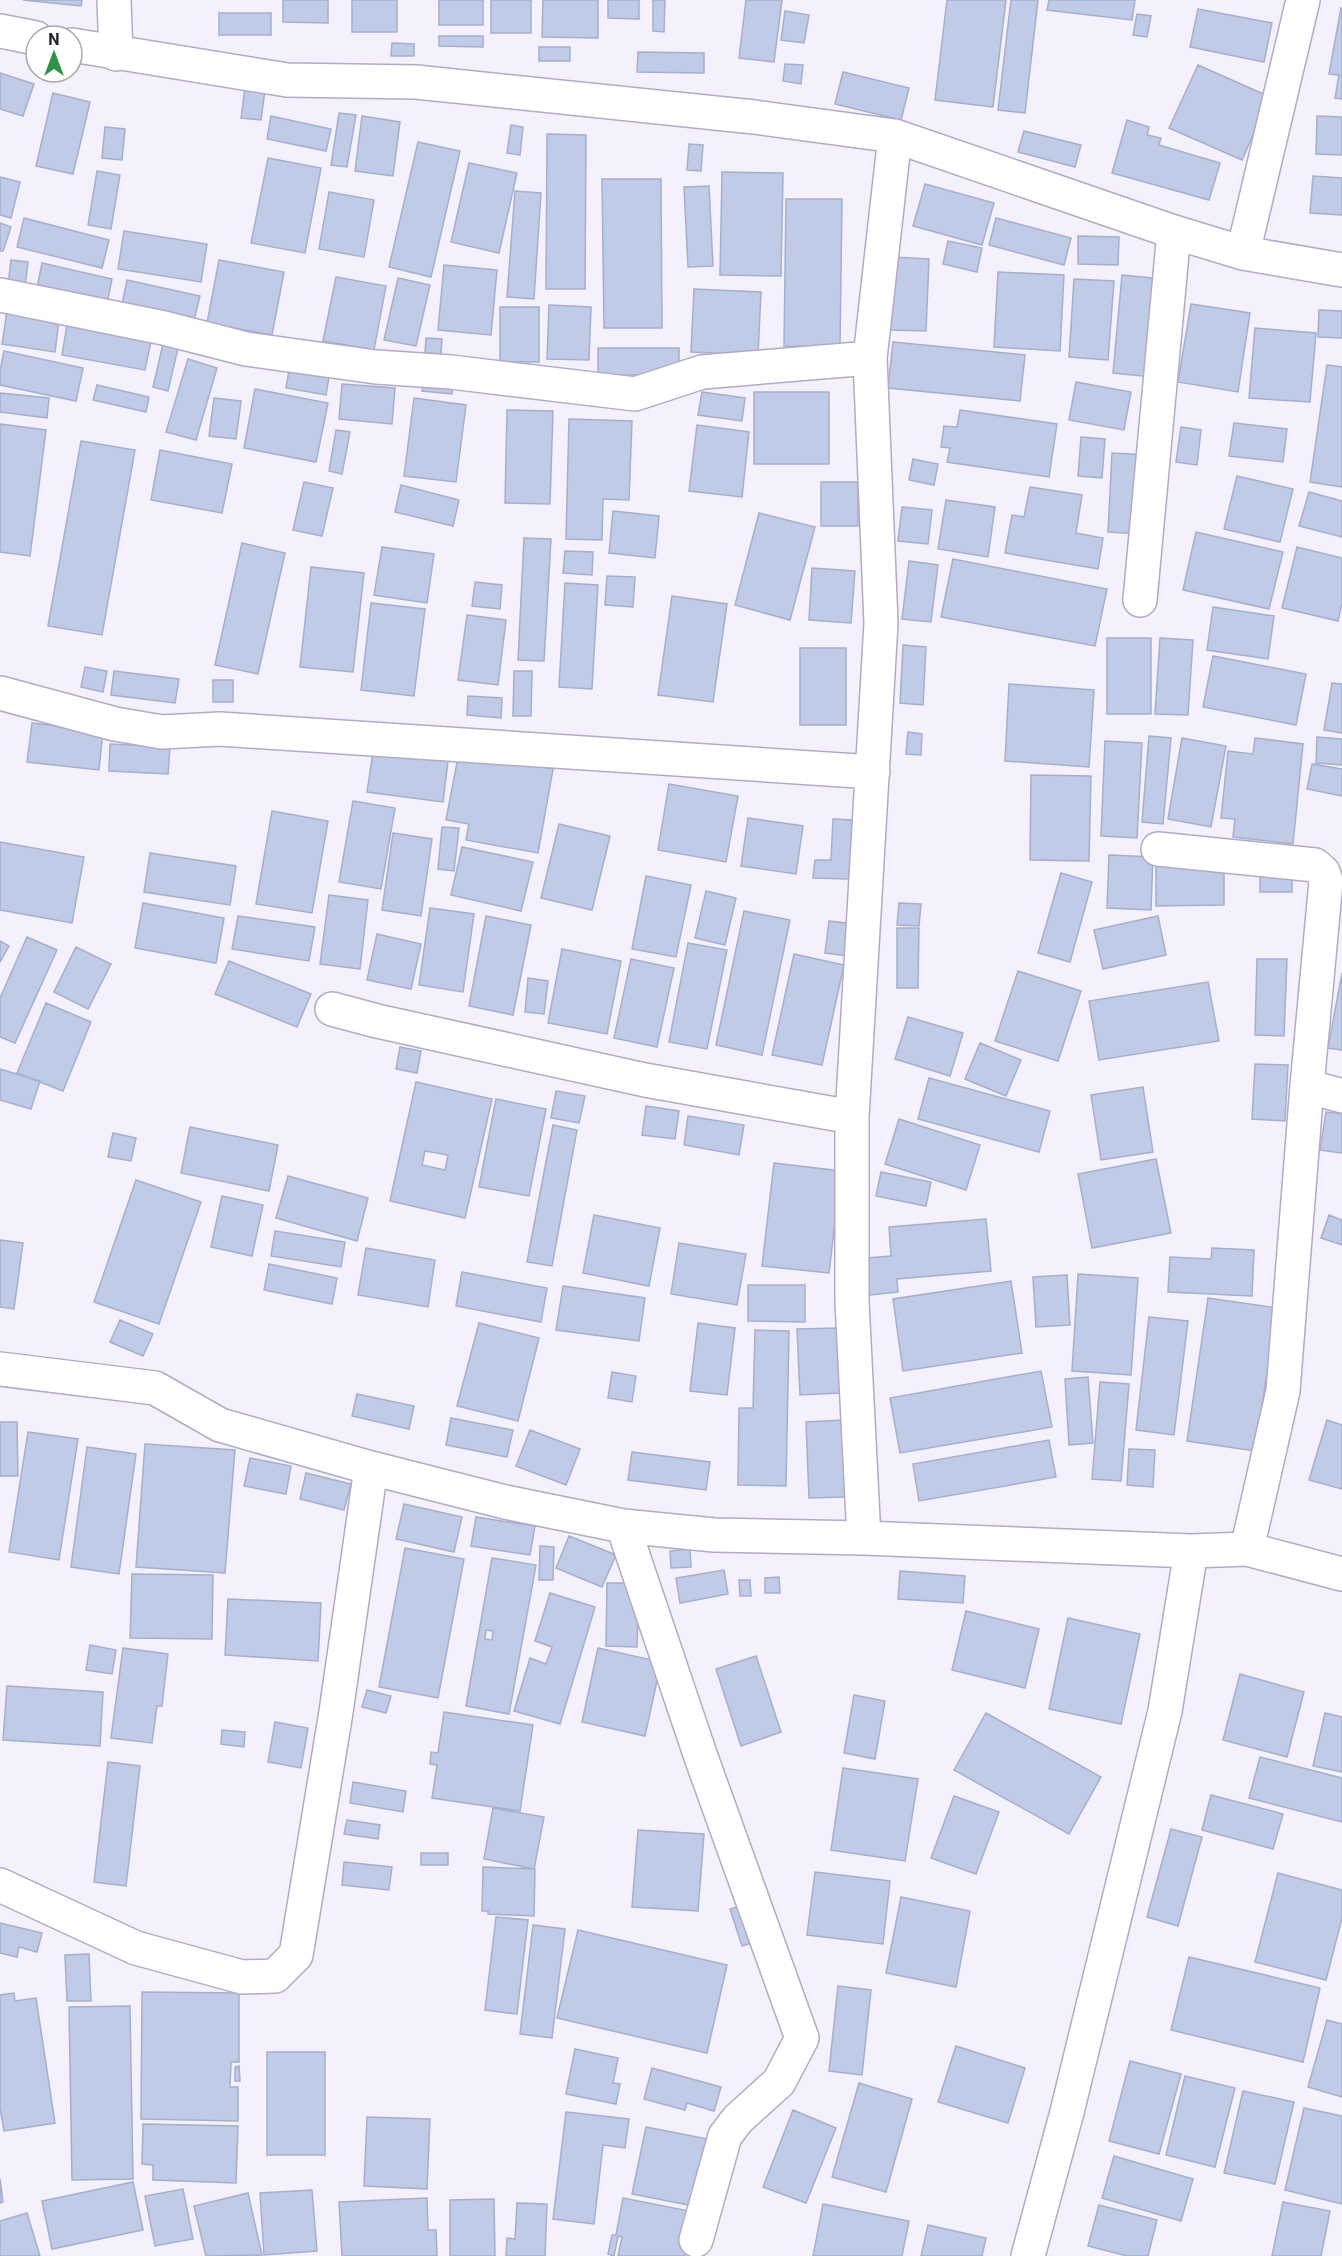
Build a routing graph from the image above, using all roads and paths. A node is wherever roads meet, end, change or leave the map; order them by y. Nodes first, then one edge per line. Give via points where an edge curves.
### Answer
1 (114, 0) edge
2 (1303, 0) edge
3 (0, 31) edge
4 (24, 36) edge
5 (84, 47) edge
6 (116, 54) junction
7 (895, 136) junction
8 (1174, 232) junction
9 (1243, 253) junction
10 (1342, 270) edge
11 (0, 295) edge
12 (870, 358) junction
13 (1140, 600) dead end
14 (0, 693) edge
15 (873, 772) junction
16 (1158, 849) dead end
17 (332, 1009) dead end
18 (1307, 1086) junction
19 (1342, 1096) edge
20 (852, 1117) junction
21 (0, 1369) edge
22 (371, 1468) junction
23 (623, 1526) junction
24 (864, 1538) junction
25 (1247, 1549) junction
26 (1191, 1551) junction
27 (1342, 1574) edge
28 (0, 1885) edge
29 (696, 2240) dead end
30 (1028, 2256) edge

1 - 6 street
2 - 9 street
3 - 4 street
5 - 6 street
6 - 7 street via 287,80 417,82 754,117
7 - 8 street
7 - 12 street
8 - 9 street
8 - 13 street
9 - 10 street
11 - 12 street via 246,349 635,394 702,372
12 - 15 street via 881,623
14 - 15 street via 115,724 162,732 220,729
15 - 20 street
16 - 18 street via 1314,865 1323,872 1326,881
17 - 20 street via 645,1080
18 - 19 street
18 - 25 street via 1282,1391
20 - 24 street via 852,1302
21 - 22 street via 155,1388 220,1425
22 - 23 street via 505,1502
22 - 28 street via 296,1955 275,1976 242,1977 136,1948
23 - 24 street via 714,1535
23 - 29 street via 801,2038 779,2082 724,2136
24 - 26 street
25 - 26 street
25 - 27 street
26 - 30 street via 1165,1711

